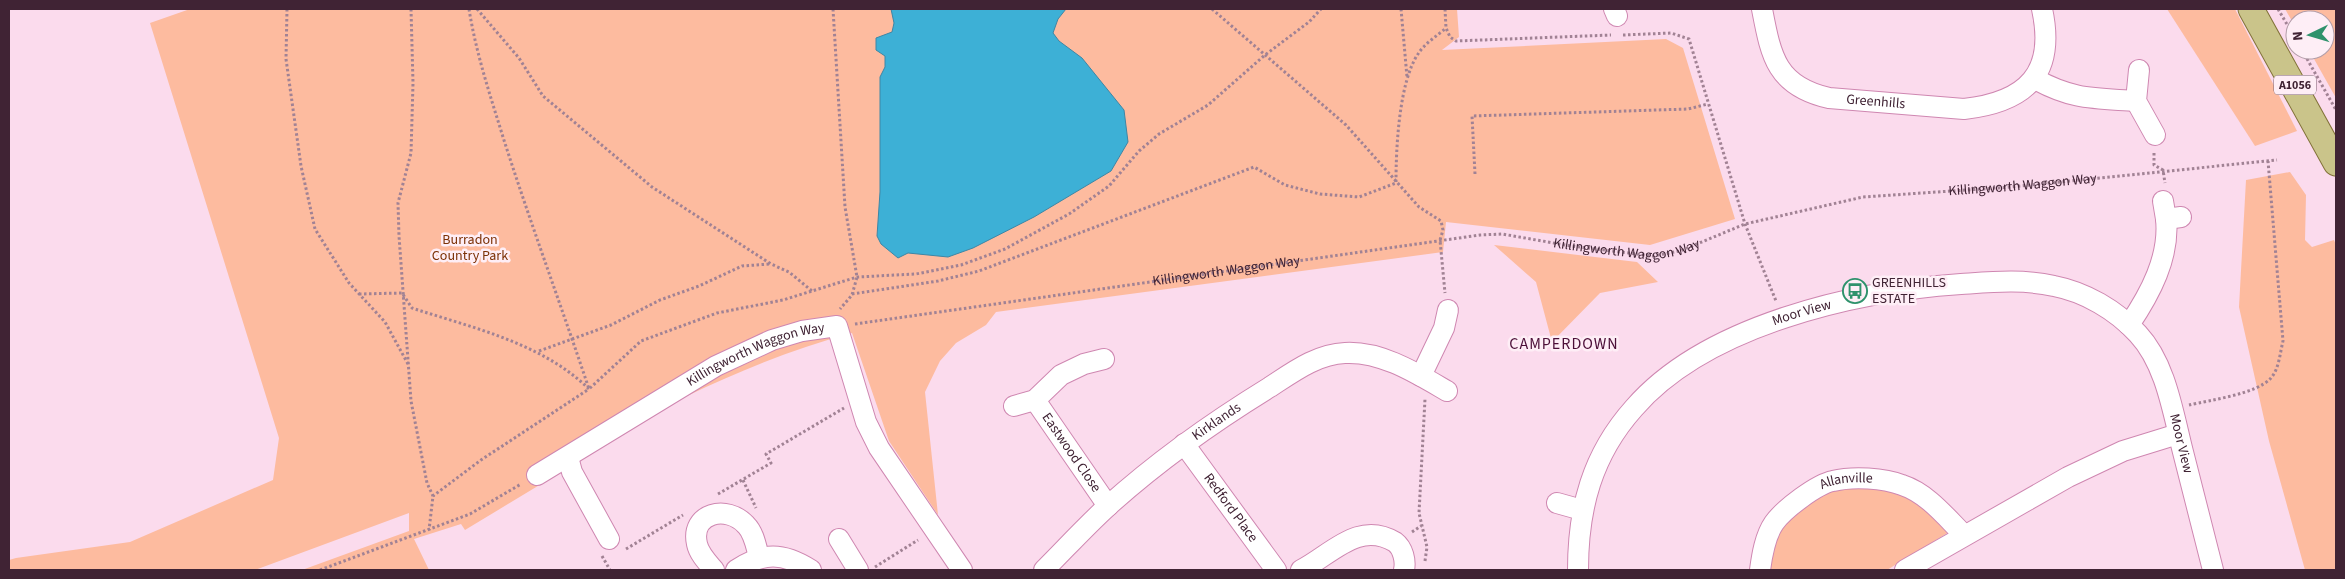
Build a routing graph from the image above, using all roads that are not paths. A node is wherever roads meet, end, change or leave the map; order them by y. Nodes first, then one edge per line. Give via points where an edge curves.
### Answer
1 (1762, 9) edge
2 (2042, 9) edge
3 (2251, 9) edge
4 (2139, 70) dead end
5 (2035, 79) junction
6 (2136, 100) junction
7 (2155, 135) road end
8 (2336, 163) edge
9 (2170, 212) road end
10 (1448, 310) road end
11 (2128, 325) junction
12 (1104, 359) dead end
13 (1421, 376) junction
14 (1447, 391) dead end
15 (1035, 400) junction
16 (1014, 406) dead end
17 (2178, 434) junction
18 (1184, 444) junction
19 (568, 457) junction
20 (537, 475) road end
21 (1556, 503) dead end
22 (1108, 506) junction
23 (1582, 510) junction
24 (1964, 535) junction
25 (839, 539) dead end
26 (615, 549) road end
27 (759, 557) junction
28 (714, 570) edge
29 (736, 570) edge
30 (811, 570) edge
31 (858, 570) edge
32 (962, 570) edge
33 (1044, 570) edge
34 (1276, 570) edge
35 (1301, 570) edge
36 (1404, 570) edge
37 (1578, 570) edge
38 (1760, 570) edge
39 (1905, 570) edge
40 (2213, 570) edge

1 - 5 street, Greenhills via 1769,50 1776,63 1797,86 1815,95 1983,107 2028,87
2 - 5 street via 2045,41
3 - 8 main road, A1056
4 - 6 street
5 - 6 street via 2077,97
6 - 7 street
9 - 11 street via 2157,272 2149,292
10 - 13 street via 1444,328
11 - 17 street, Moor View via 2151,353 2165,384
11 - 23 street, Moor View via 2098,302 2077,293 2054,286 2010,282 1894,291 1837,302 1783,318 1707,351 1647,394 1621,423 1600,458
12 - 15 street, Eastwood Close via 1061,375
13 - 14 street, Kirklands
13 - 18 street, Kirklands via 1373,356 1333,354 1294,372
15 - 16 street, Eastwood Close
15 - 22 street, Eastwood Close
17 - 24 street via 2123,451 2068,477
17 - 40 street, Moor View
18 - 22 street, Kirklands
18 - 34 street, Redford Place
19 - 20 street, Killingworth Waggon Way
19 - 26 street via 572,472
19 - 32 street, Killingworth Waggon Way via 724,362 772,340 837,326 866,422 878,448
21 - 23 street
22 - 33 street, Kirklands
23 - 37 street, Moor View
24 - 38 street, Allanville via 1926,498 1903,485 1876,479 1832,481 1800,499 1774,523 1762,552
24 - 39 street
25 - 31 street
27 - 28 street via 754,537 747,526 732,514 712,514 700,524 697,545
27 - 29 street
27 - 30 street via 780,557 799,562
35 - 36 street via 1357,536 1410,534

